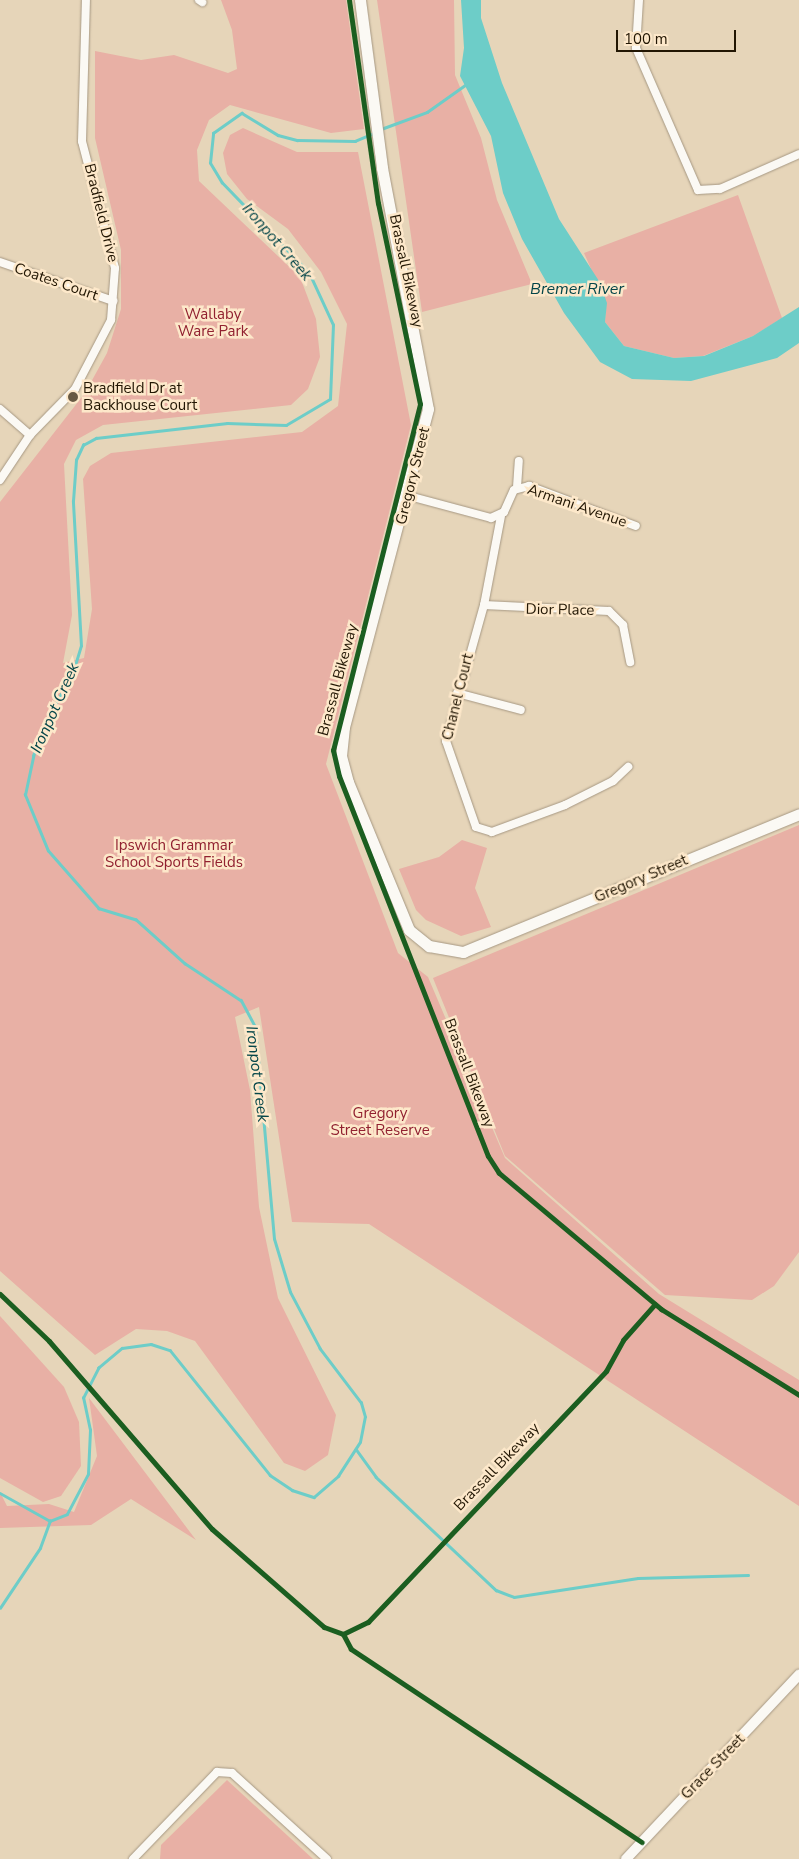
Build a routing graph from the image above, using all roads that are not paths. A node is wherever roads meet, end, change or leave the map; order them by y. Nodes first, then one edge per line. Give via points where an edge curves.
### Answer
1 (86, 0) edge
2 (360, 0) edge
3 (639, 0) edge
4 (799, 154) edge
5 (0, 262) edge
6 (113, 301) junction
7 (0, 409) edge
8 (30, 435) junction
9 (519, 461) dead end
10 (0, 480) edge
11 (518, 487) junction
12 (409, 496) junction
13 (501, 516) junction
14 (636, 526) dead end
15 (484, 605) junction
16 (630, 662) dead end
17 (457, 693) junction
18 (521, 710) dead end
19 (628, 766) dead end
20 (799, 814) edge
21 (799, 1675) edge
22 (629, 1855) edge
23 (133, 1859) edge
24 (327, 1859) edge

1 - 6 street, Bradfield Drive via 80,96 82,142 115,268
2 - 12 main road, Gregory Street via 382,168 428,396 425,431
3 - 4 street via 636,48 700,191 720,188
5 - 6 street, Coates Court
6 - 8 street, Bradfield Drive via 99,350 75,389
7 - 8 street
8 - 10 street, Bradfield Drive
9 - 11 street, Armani Avenue
11 - 13 street, Armani Avenue
11 - 14 street, Armani Avenue via 529,486
12 - 13 street via 491,518
12 - 20 main road, Gregory Street via 355,693 348,755 358,802 403,913 437,943 455,947 483,943
13 - 15 street, Chanel Court
15 - 16 street, Dior Place via 609,611 623,625
15 - 17 street, Chanel Court
17 - 18 street
17 - 19 street, Chanel Court via 446,752 476,826 482,832 492,832 565,805 613,781
21 - 22 street, Grace Street
23 - 24 street via 217,1772 232,1773

